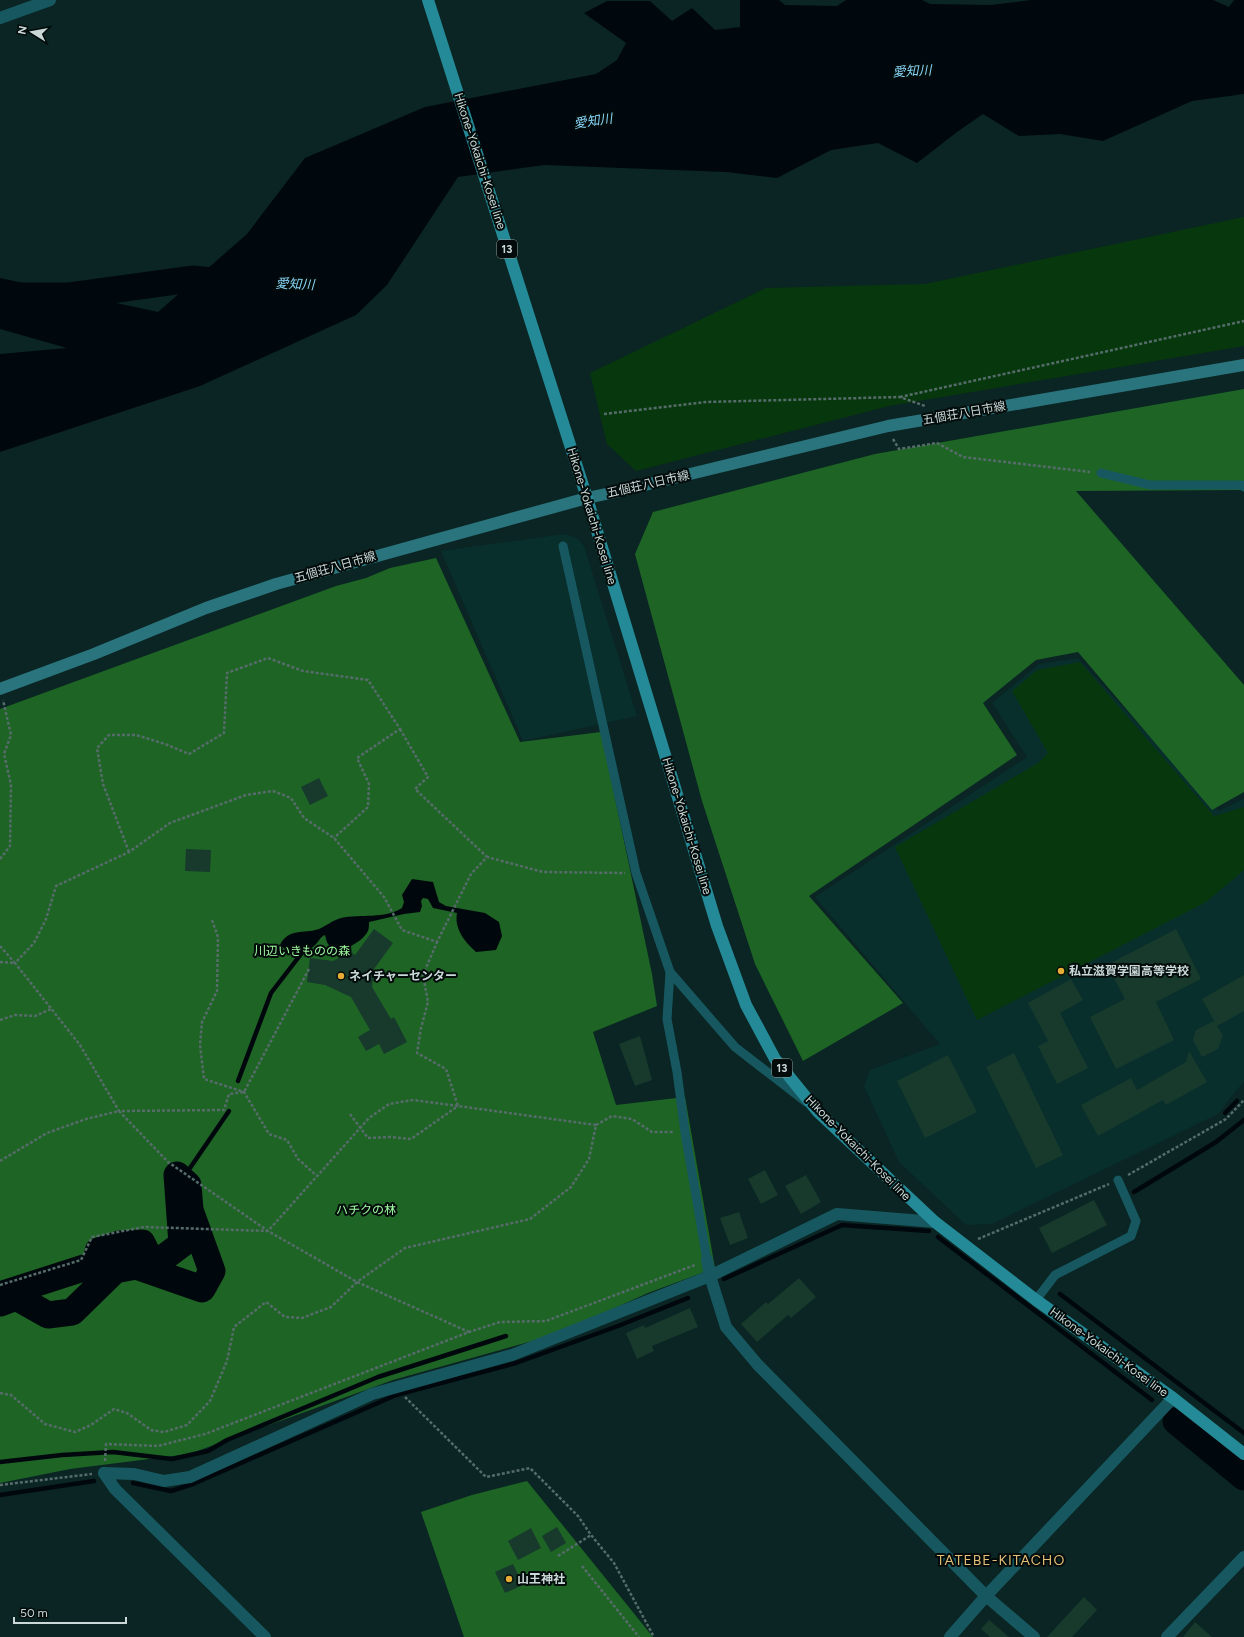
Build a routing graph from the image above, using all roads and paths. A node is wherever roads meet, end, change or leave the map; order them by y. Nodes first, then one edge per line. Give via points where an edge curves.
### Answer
1 (50, 0) edge
2 (428, 0) edge
3 (0, 18) edge
4 (1244, 321) edge
5 (1244, 365) edge
6 (900, 397) junction
7 (928, 408) dead end
8 (604, 414) dead end
9 (888, 426) junction
10 (1101, 473) joint
11 (1244, 488) edge
12 (587, 498) junction
13 (563, 546) dead end
14 (1, 693) edge
15 (400, 729) junction
16 (334, 838) junction
17 (129, 852) junction
18 (487, 857) junction
19 (0, 859) edge
20 (636, 873) junction
21 (212, 920) dead end
22 (437, 942) junction
23 (0, 946) edge
24 (0, 962) edge
25 (14, 963) junction
26 (309, 969) dead end
27 (670, 972) junction
28 (52, 1009) junction
29 (0, 1020) edge
30 (244, 1092) junction
31 (458, 1106) junction
32 (119, 1111) junction
33 (818, 1112) junction
34 (350, 1114) dead end
35 (596, 1125) junction
36 (685, 1132) junction
37 (0, 1161) edge
38 (317, 1176) junction
39 (1118, 1180) dead end
40 (935, 1222) junction
41 (268, 1231) junction
42 (707, 1260) junction
43 (710, 1276) junction
44 (357, 1282) junction
45 (0, 1285) edge
46 (1036, 1300) junction
47 (469, 1332) junction
48 (0, 1393) edge
49 (1173, 1398) junction
50 (407, 1399) dead end
51 (106, 1444) dead end
52 (1244, 1454) edge
53 (104, 1473) junction
54 (0, 1485) edge
55 (591, 1535) junction
56 (558, 1556) dead end
57 (1244, 1557) edge
58 (582, 1566) dead end
59 (986, 1596) junction
60 (264, 1637) edge
61 (639, 1637) edge
62 (654, 1637) edge
63 (950, 1637) edge
64 (1034, 1637) edge
65 (1167, 1637) edge

1 - 3 street
2 - 12 main road, Hikone-Yokaichi-Kosei line / 13
4 - 6 path
5 - 9 main road, 五個荘八日市線
6 - 7 path
6 - 8 path via 706,402
9 - 10 path via 899,449 937,443 963,457
9 - 12 main road, 五個荘八日市線
10 - 11 lane via 1150,485 1242,485
12 - 14 main road, 五個荘八日市線 via 276,584 206,608
12 - 33 main road, Hikone-Yokaichi-Kosei line / 13 via 717,926 746,1005 775,1058
13 - 20 lane
14 - 19 path via 11,735 4,754 11,785 10,846
15 - 16 path via 357,758 369,784 368,807
15 - 17 path via 368,680 303,671 268,658 227,673 224,734 189,754 136,735 109,735 97,748 103,784
15 - 18 path via 428,777 415,789
16 - 17 path via 304,818 291,798 273,791 246,795 170,823
16 - 22 path via 384,897 402,930
17 - 25 path via 56,886 46,919 34,943
18 - 20 path via 543,872
18 - 22 path via 470,874
20 - 27 lane
21 - 30 path via 218,937 217,991 202,1022 200,1045 204,1079
22 - 31 path via 423,974 428,1002 417,1053 446,1069
23 - 25 path
24 - 25 path
25 - 28 path
26 - 30 path
27 - 33 lane via 735,1047
27 - 36 lane via 667,1019
28 - 29 path via 35,1016 15,1015
28 - 32 path via 80,1045
30 - 32 path via 229,1094 224,1110
30 - 38 path via 269,1134 287,1140 298,1159
31 - 34 path via 410,1139 368,1138
31 - 35 path
31 - 38 path via 413,1100 389,1104 369,1118
32 - 37 path via 47,1133
32 - 41 path via 168,1162
33 - 40 main road, Hikone-Yokaichi-Kosei line / 13
35 - 36 path via 612,1116 632,1119 652,1132
35 - 44 path via 589,1158 571,1187 530,1219 405,1248
36 - 42 lane
38 - 41 path
39 - 46 lane via 1136,1221 1131,1236 1055,1276
40 - 43 street via 837,1214
40 - 46 main road, Hikone-Yokaichi-Kosei line / 13
41 - 44 path
41 - 45 path via 144,1227 92,1237 81,1260
42 - 43 street
42 - 47 path via 546,1321 500,1322
43 - 53 street via 512,1355 372,1394 190,1477 164,1481 134,1474
43 - 59 street via 726,1327 758,1365
44 - 47 path
44 - 48 path via 331,1307 302,1318 286,1317 266,1302 234,1327 227,1361 210,1401 187,1425 164,1432 151,1430 127,1413 114,1409 91,1425 75,1432 45,1424 11,1395
46 - 49 main road, Hikone-Yokaichi-Kosei line / 13
47 - 51 path via 205,1434 158,1446
49 - 52 main road, Hikone-Yokaichi-Kosei line / 13
49 - 59 street
50 - 55 path via 486,1477 530,1468 578,1516
53 - 54 path
53 - 60 street via 115,1489
55 - 56 path
55 - 62 path via 614,1562
57 - 65 street
58 - 61 path
59 - 63 street
59 - 64 street

